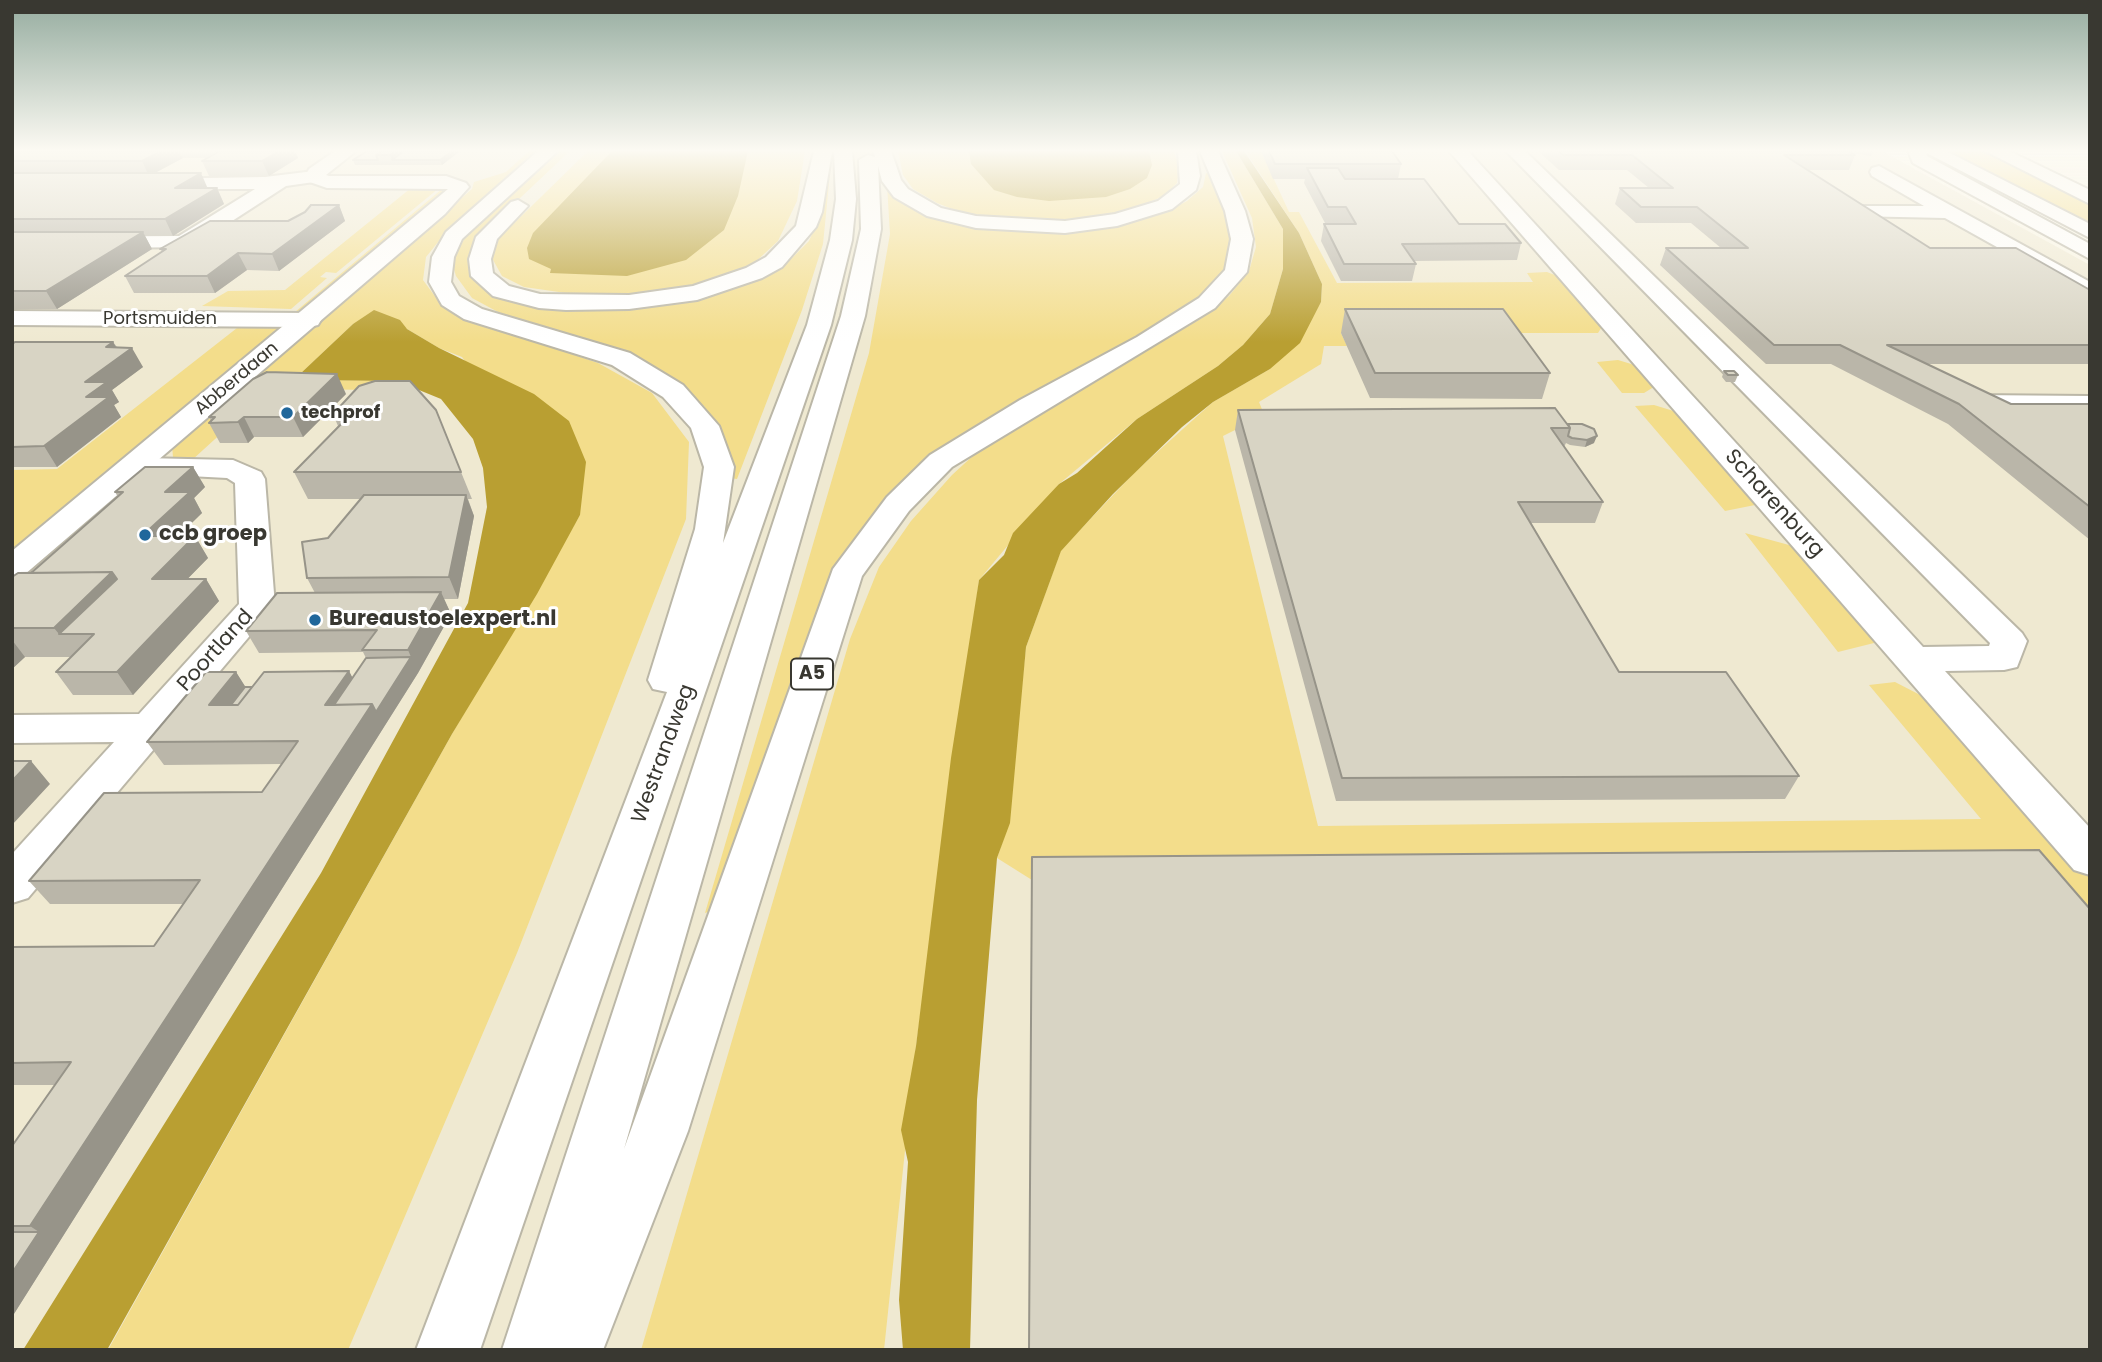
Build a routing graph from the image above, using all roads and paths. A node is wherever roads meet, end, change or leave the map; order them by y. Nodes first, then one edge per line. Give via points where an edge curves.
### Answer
1 (227, 215) edge
2 (431, 215) edge
3 (481, 215) edge
4 (507, 215) edge
5 (809, 215) edge
6 (844, 215) edge
7 (871, 215) edge
8 (945, 215) edge
9 (1134, 215) edge
10 (1236, 215) edge
11 (1515, 215) edge
12 (1571, 215) edge
13 (1953, 215) edge
14 (2028, 215) edge
15 (2037, 215) edge
16 (12, 243) edge
17 (2085, 244) edge
18 (2010, 246) junction
19 (2090, 292) edge
20 (12, 318) edge
21 (309, 320) junction
22 (1616, 327) junction
23 (1670, 328) junction
24 (1973, 403) edge
25 (2090, 404) edge
26 (131, 467) junction
27 (12, 568) edge
28 (1913, 659) junction
29 (147, 728) junction
30 (12, 729) edge
31 (2090, 858) edge
32 (12, 885) edge
33 (600, 929) junction
34 (448, 1350) edge
35 (534, 1350) edge
36 (570, 1350) edge

1 - 16 main road via 184,242
2 - 21 main road, Abberdaan
3 - 33 main road via 453,236 443,257 440,282 450,300 473,314 621,359 673,391 705,426 719,467 711,529 686,606
4 - 5 main road via 487,237 480,258 482,276 501,291 552,302 629,302 697,293 754,273 774,262 806,228
6 - 33 main road, Westrandweg via 819,325
7 - 35 main road via 853,316
8 - 9 main road via 976,222 1065,227
10 - 36 main road, A5 via 1242,239 1236,272 1207,303 941,461 898,504 845,576 660,1131
11 - 22 main road, Scharenburg
12 - 23 main road
13 - 18 main road
14 - 17 main road
15 - 17 main road
17 - 18 main road
18 - 19 main road
20 - 21 main road, Portsmuiden
21 - 26 main road, Abberdaan
22 - 23 main road
22 - 28 main road, Scharenburg
23 - 28 main road via 2009,641 2004,658
24 - 25 main road
26 - 27 main road, Abberdaan
26 - 29 main road, Poortland via 233,469 250,479 257,606
28 - 31 main road, Scharenburg
29 - 30 main road
29 - 32 main road, Poortland
33 - 34 main road, Westrandweg

